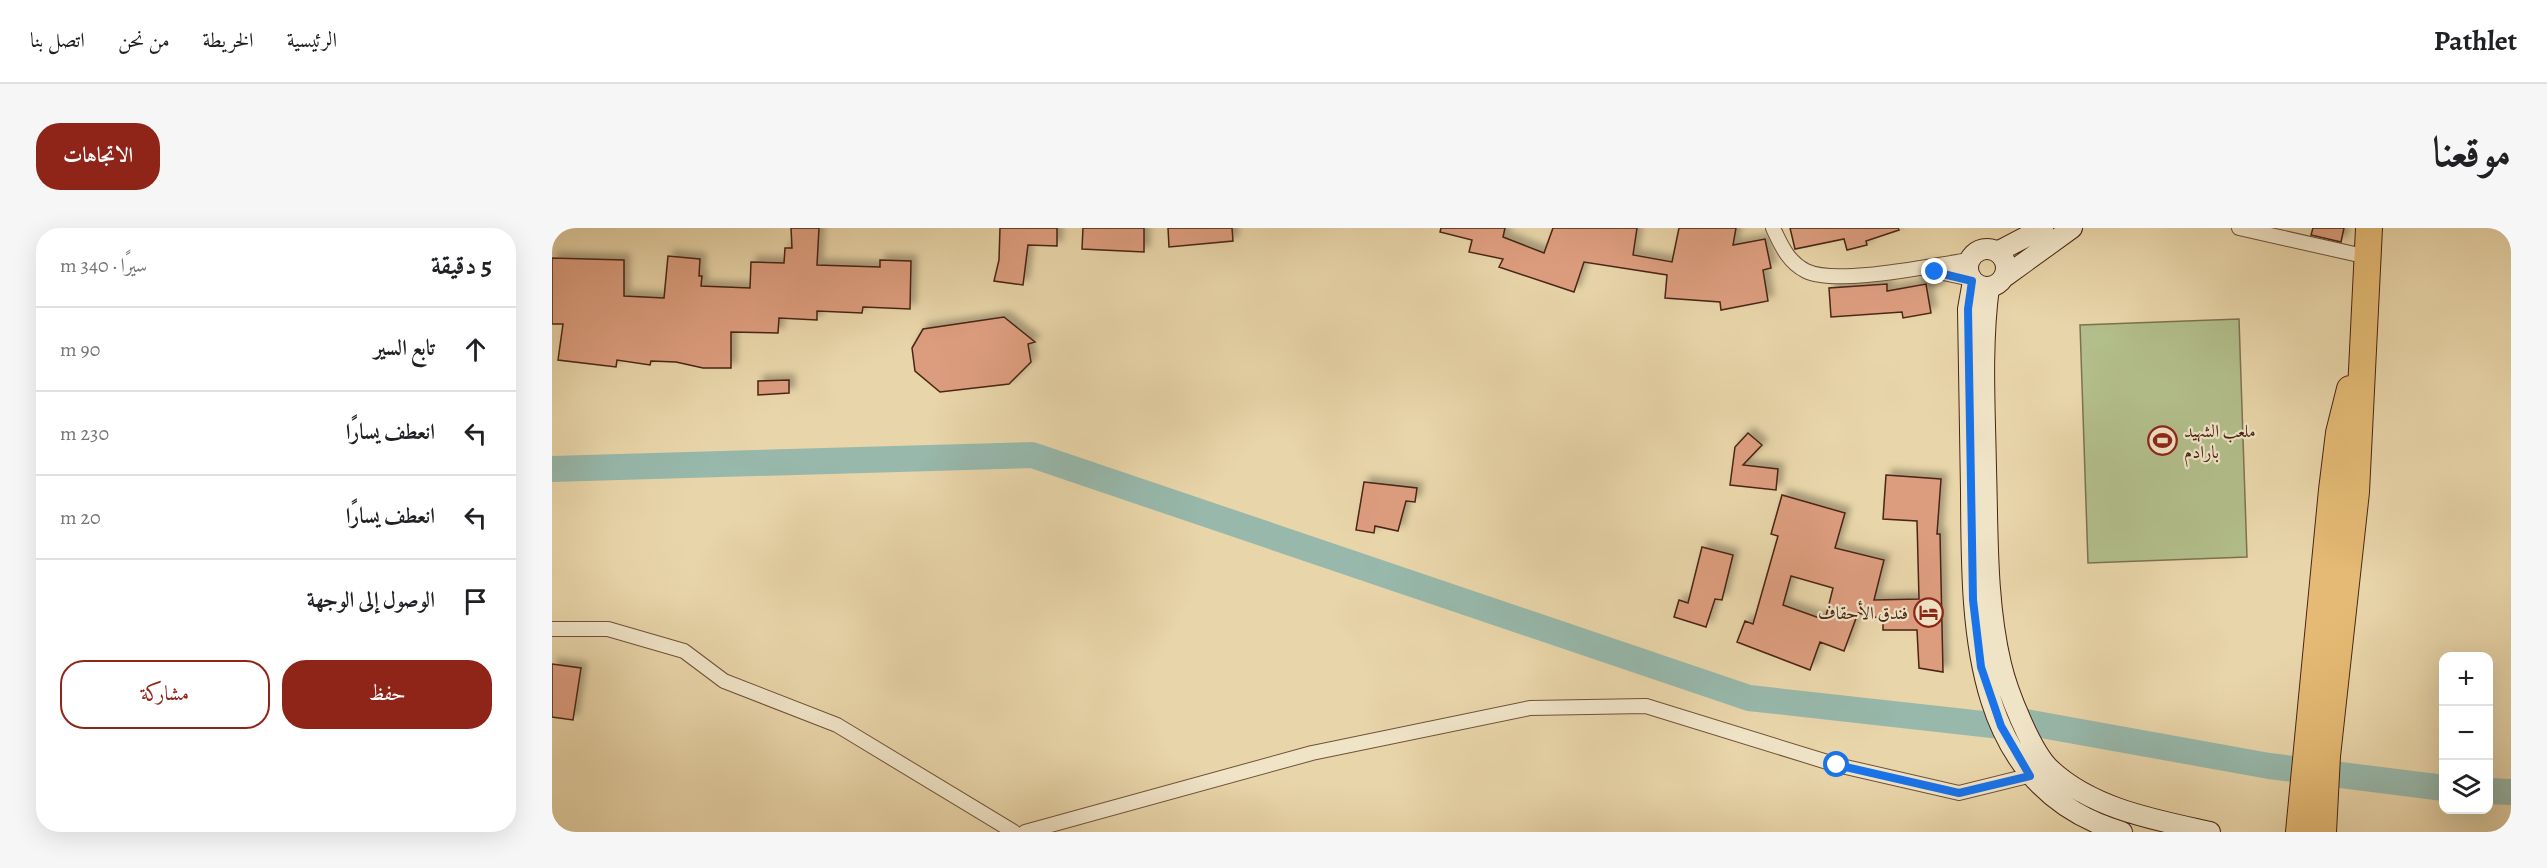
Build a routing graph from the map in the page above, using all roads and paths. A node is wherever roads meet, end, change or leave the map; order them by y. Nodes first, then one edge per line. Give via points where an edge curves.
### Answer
1 (1773, 228) edge
2 (2043, 228) edge
3 (2072, 228) edge
4 (2239, 228) edge
5 (2369, 228) edge
6 (1997, 252) junction
7 (2368, 257) junction
8 (1923, 268) junction
9 (1981, 277) junction
10 (1978, 464) junction
11 (552, 629) edge
12 (2050, 770) junction
13 (2030, 776) junction
14 (2314, 787) junction
15 (1014, 832) edge
16 (1025, 832) edge
17 (2122, 832) edge
18 (2210, 832) edge
19 (2299, 832) edge
20 (2324, 832) edge

1 - 8 street via 1788,256 1816,274 1840,276
2 - 6 street
3 - 9 street
4 - 7 street
5 - 7 highway
6 - 9 street via 1982,250
6 - 9 street via 2006,266
7 - 14 highway via 2356,492
8 - 9 street
8 - 9 street
9 - 10 street via 1984,352
10 - 12 street via 2001,664 2020,721
10 - 13 street via 1973,600 1981,667 2001,726
11 - 15 street via 608,629 684,651 724,681 837,725
12 - 13 street
12 - 18 street via 2090,797 2134,814
13 - 16 street via 1959,793 1837,765 1646,706 1530,708 1312,753
13 - 17 street via 2071,812
14 - 19 highway
14 - 20 highway

